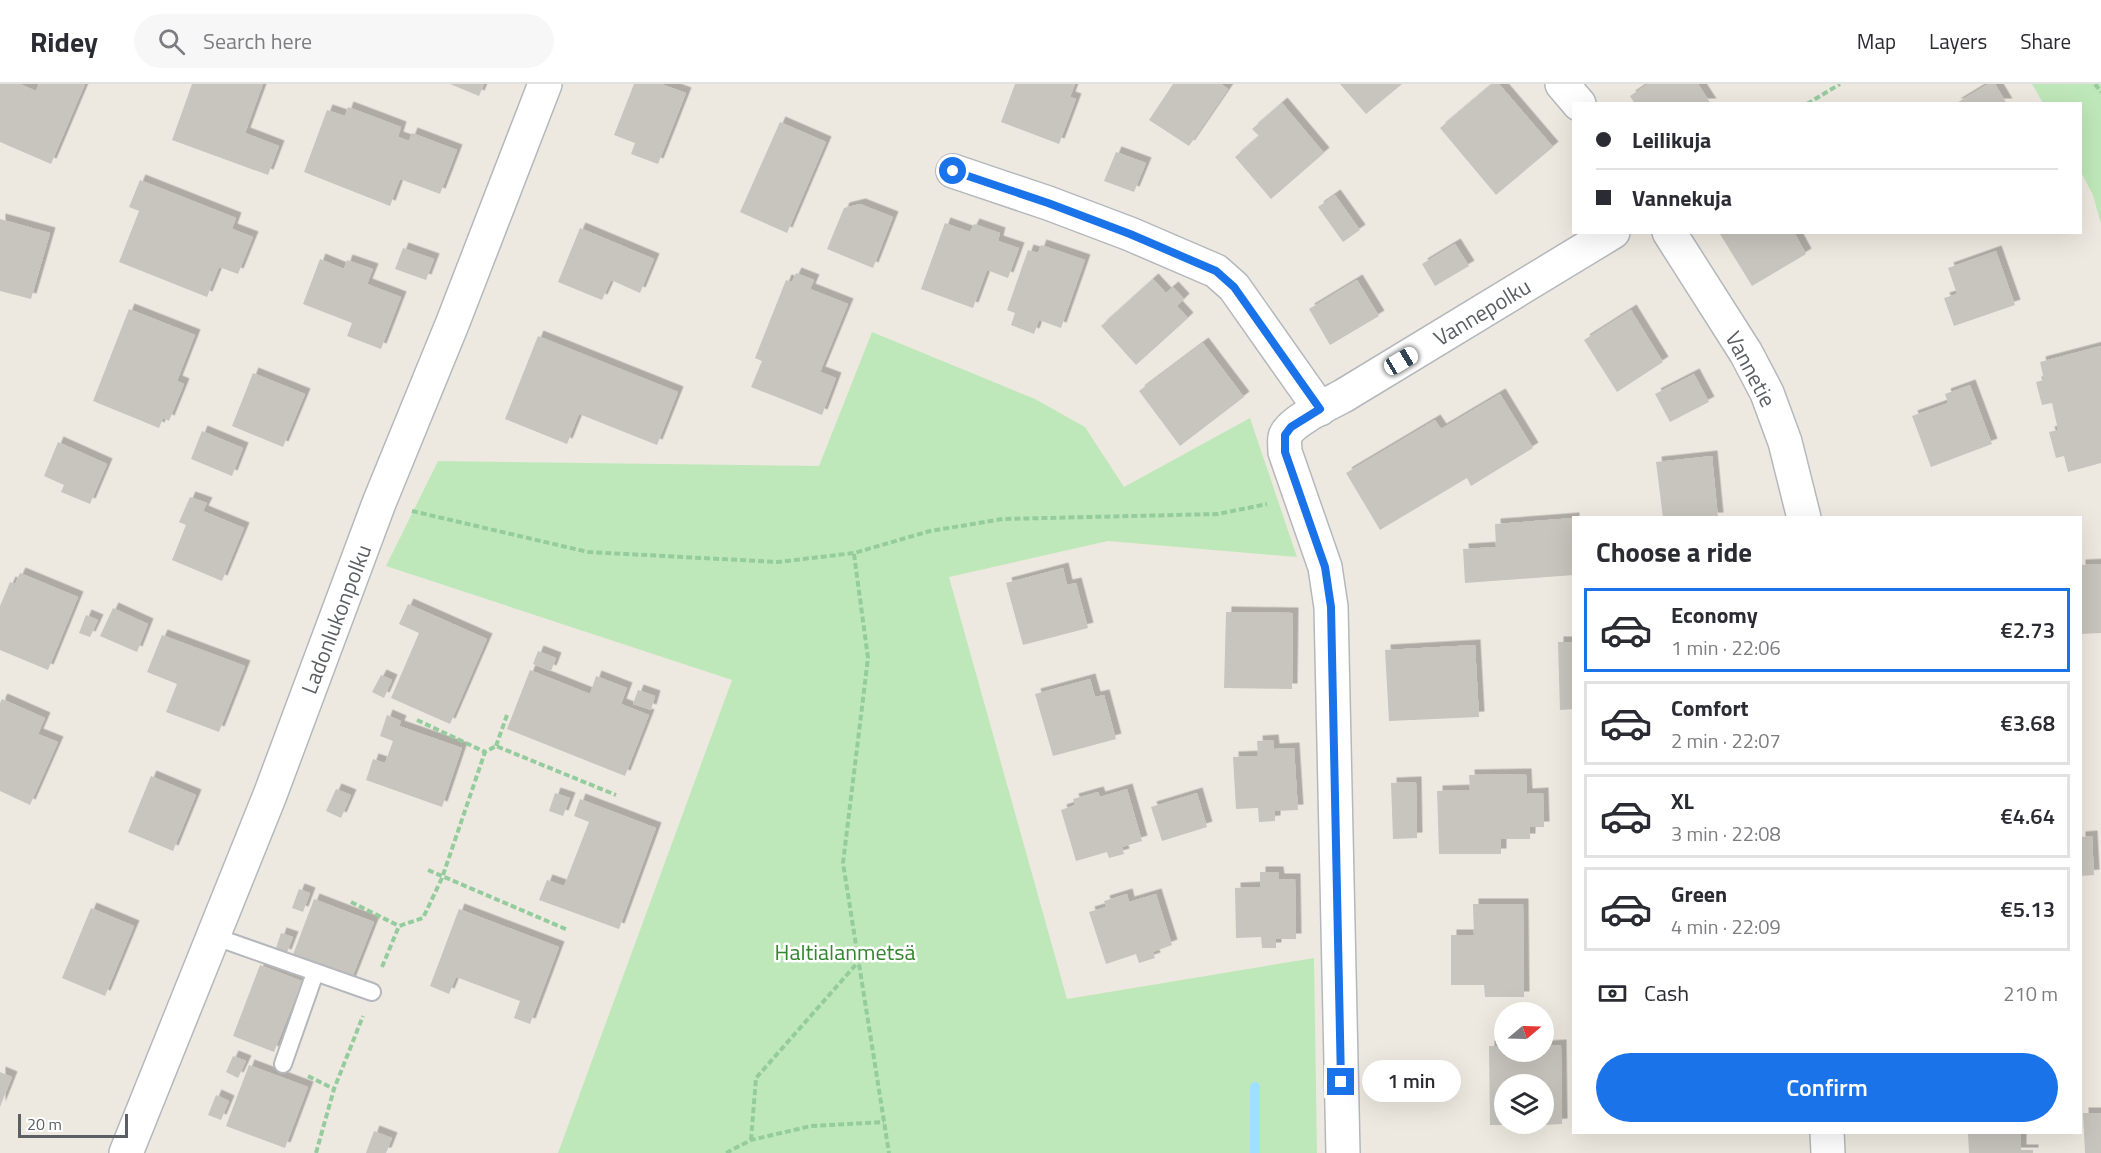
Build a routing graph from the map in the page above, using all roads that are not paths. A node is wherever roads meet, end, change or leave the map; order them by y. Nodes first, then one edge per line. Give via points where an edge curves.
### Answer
1 (545, 84) edge
2 (1562, 84) edge
3 (1577, 102) edge
4 (953, 171) dead end
5 (1610, 234) edge
6 (1670, 234) edge
7 (1320, 409) junction
8 (1804, 516) edge
9 (213, 936) junction
10 (315, 973) junction
11 (372, 992) road end
12 (283, 1064) dead end
13 (1827, 1134) edge
14 (126, 1153) edge
15 (1343, 1153) edge
16 (1828, 1153) edge

1 - 9 street, Ladonlukonpolku
2 - 3 street
4 - 7 street via 1120,230 1216,271 1234,287
5 - 7 street, Vannepolku
6 - 8 street, Vannetie via 1767,393 1785,442
7 - 15 street, Vannepolku via 1291,427 1285,435 1285,452 1325,567 1331,607
9 - 10 lane
9 - 14 street, Ladonlukonpolku
10 - 11 lane
10 - 12 lane
13 - 16 street

